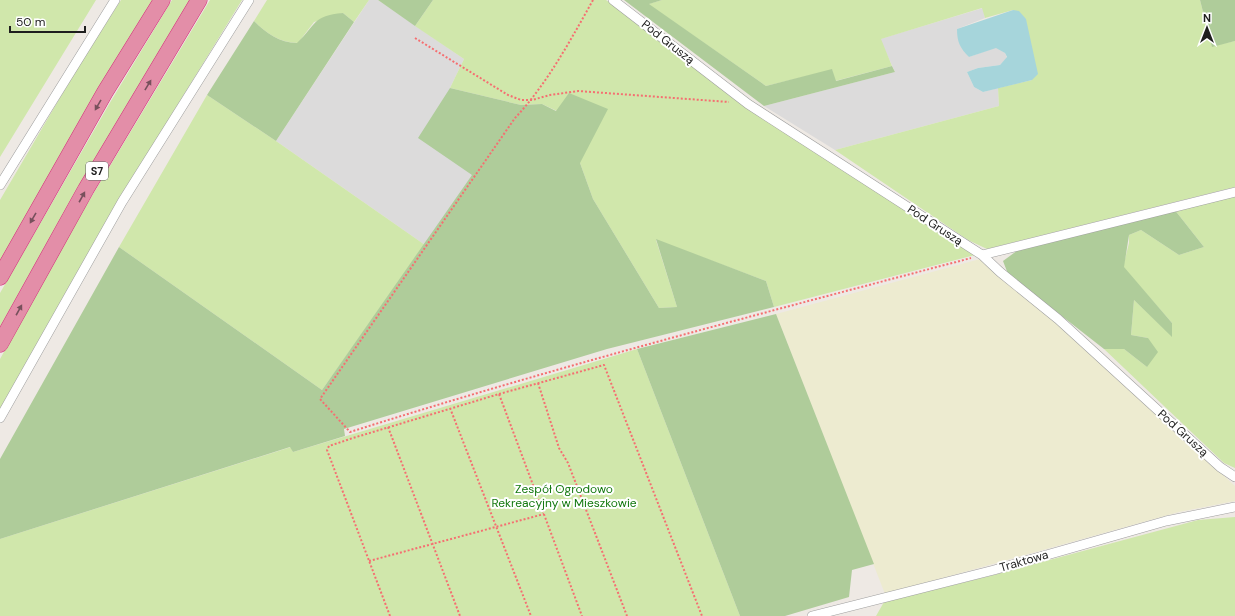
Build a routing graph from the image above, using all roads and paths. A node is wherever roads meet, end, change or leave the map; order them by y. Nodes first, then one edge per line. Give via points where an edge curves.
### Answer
1 (115, 0) edge
2 (162, 0) edge
3 (199, 0) edge
4 (249, 0) edge
5 (593, 0) edge
6 (613, 0) edge
7 (415, 38) dead end
8 (532, 100) junction
9 (748, 104) junction
10 (0, 185) edge
11 (1235, 192) edge
12 (982, 255) junction
13 (0, 277) edge
14 (0, 344) edge
15 (538, 383) junction
16 (499, 394) junction
17 (450, 408) junction
18 (0, 418) edge
19 (388, 427) junction
20 (1235, 477) edge
21 (1235, 507) edge
22 (544, 514) junction
23 (497, 527) junction
24 (433, 544) junction
25 (369, 561) junction
26 (390, 616) edge
27 (460, 616) edge
28 (531, 616) edge
29 (582, 616) edge
30 (627, 616) edge
31 (702, 616) edge
32 (812, 616) edge

1 - 10 street
2 -> 13 highway via 105,92
14 -> 3 highway, S7 via 86,189
4 - 18 street via 122,202
5 - 8 path via 566,49
6 - 9 street, Pod Gruszą
7 - 8 path via 508,95 521,100
8 - 9 path via 578,91
8 - 12 path via 515,118 320,399 350,432 641,345
9 - 12 street, Pod Gruszą
11 - 12 street
12 - 20 street, Pod Gruszą via 1058,318 1214,461
15 - 16 path
15 - 30 path via 560,448
15 - 31 path via 604,365
16 - 17 path
16 - 22 path
17 - 19 path
17 - 23 path
19 - 24 path
19 - 25 path via 329,446 327,450
21 - 32 street, Traktowa via 1166,521 994,570
22 - 23 path
22 - 29 path
23 - 24 path
23 - 28 path
24 - 25 path
24 - 27 path
25 - 26 path

